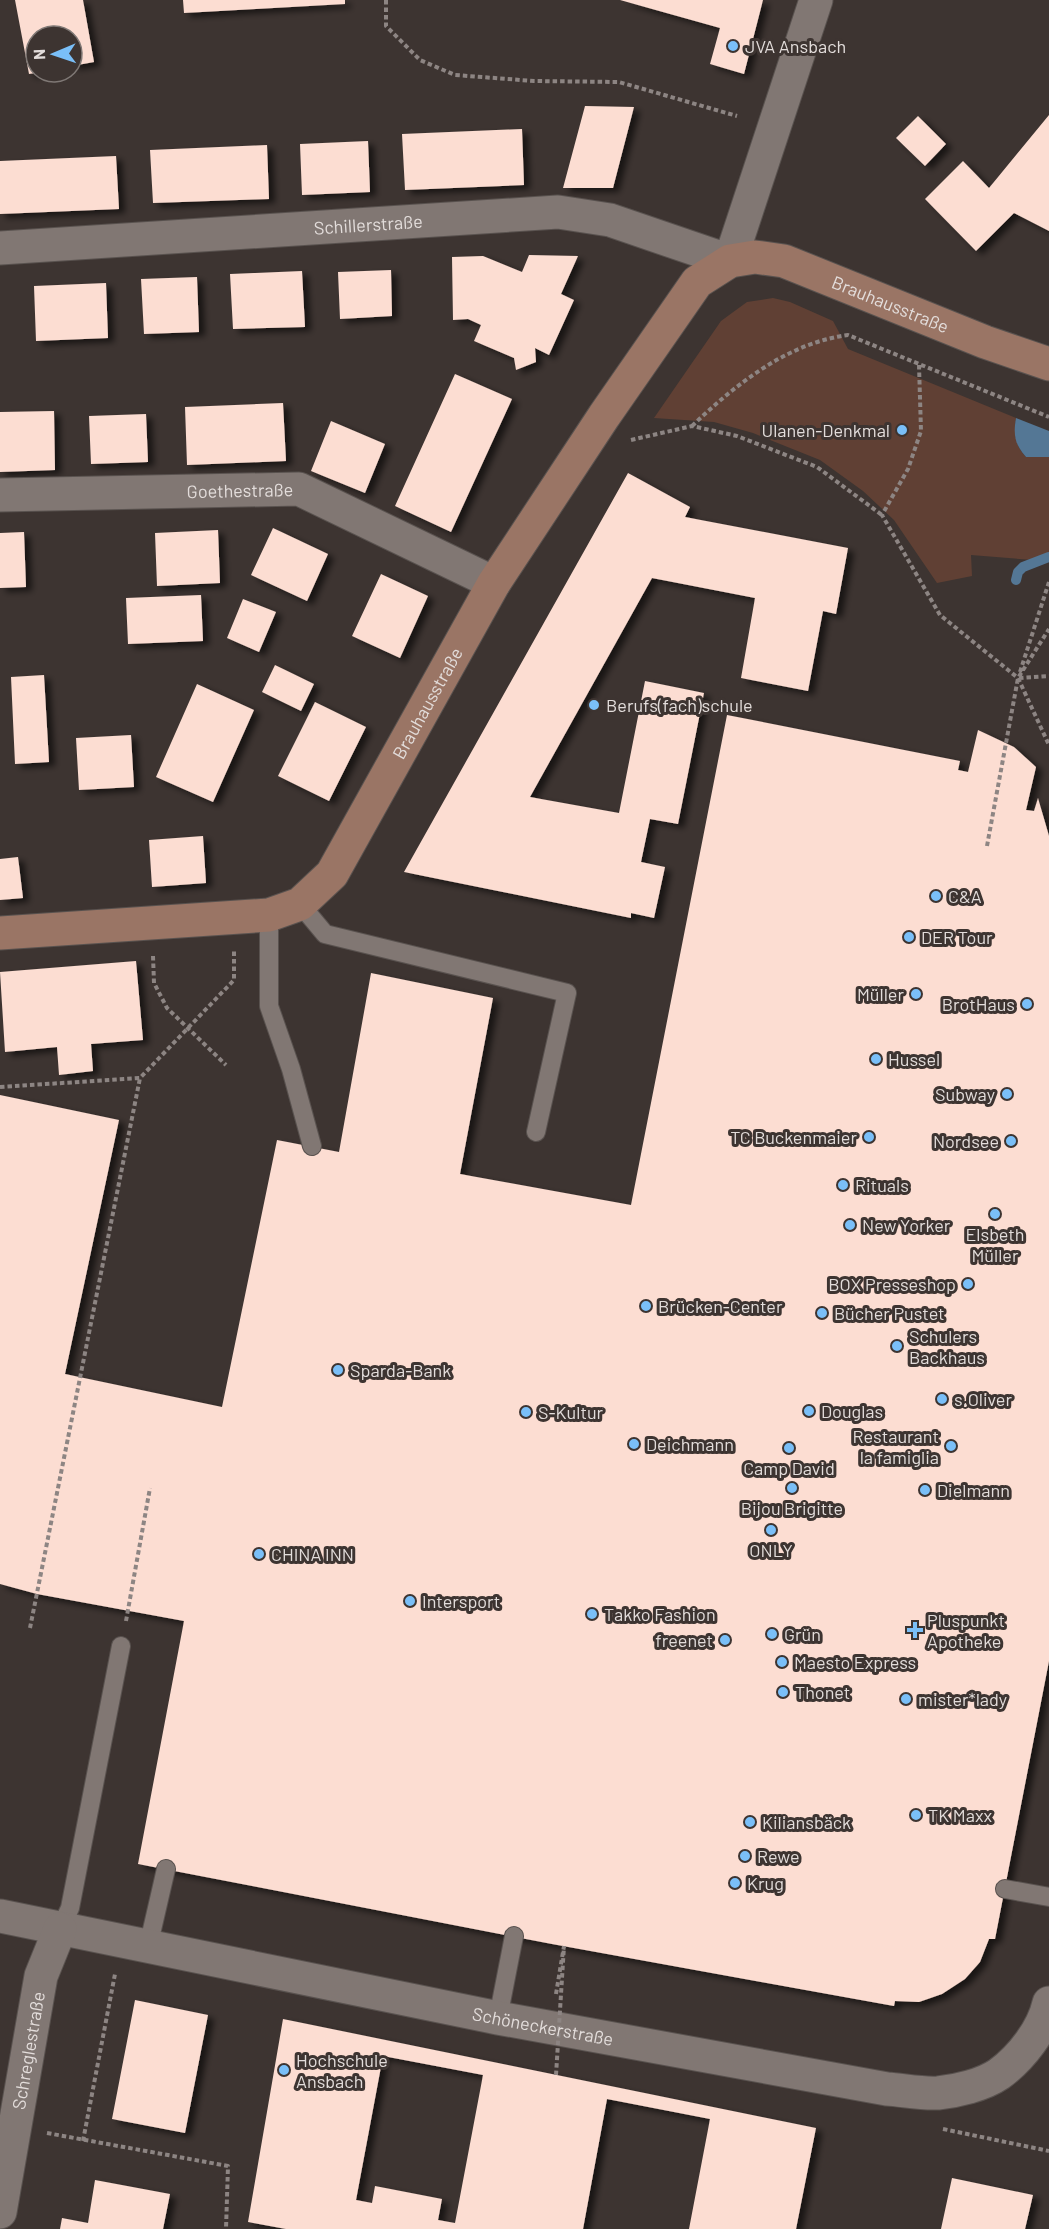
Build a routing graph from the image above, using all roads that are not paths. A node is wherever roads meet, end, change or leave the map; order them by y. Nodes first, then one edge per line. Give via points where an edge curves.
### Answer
1 (816, 0) edge
2 (0, 248) edge
3 (730, 261) junction
4 (1049, 364) edge
5 (0, 495) edge
6 (494, 583) junction
7 (300, 904) junction
8 (269, 915) junction
9 (0, 933) edge
10 (536, 1132) dead end
11 (312, 1146) dead end
12 (121, 1646) road end
13 (166, 1869) dead end
14 (1005, 1889) dead end
15 (1049, 1897) edge
16 (0, 1916) edge
17 (60, 1929) junction
18 (514, 1936) dead end
19 (148, 1947) junction
20 (1049, 2003) edge
21 (498, 2018) junction
22 (0, 2212) edge

1 - 3 street
2 - 3 street, Schillerstraße via 558,212 610,220
3 - 4 main road, Brauhausstraße via 754,257 784,261
3 - 6 main road, Brauhausstraße via 697,282
5 - 6 street, Goethestraße via 299,489
6 - 7 main road, Brauhausstraße via 332,874
7 - 8 main road, Brauhausstraße
7 - 10 lane via 325,934 567,993
8 - 9 main road, Brauhausstraße
8 - 11 lane via 269,1006
12 - 17 lane via 70,1908
13 - 19 lane
14 - 15 lane
16 - 17 street, Schöneckerstraße
17 - 19 street, Schöneckerstraße
17 - 22 street, Schreglestraße via 41,1976
18 - 21 lane
19 - 21 street, Schöneckerstraße
20 - 21 street, Schöneckerstraße via 1047,2014 1028,2046 999,2074 971,2087 936,2093 887,2089

